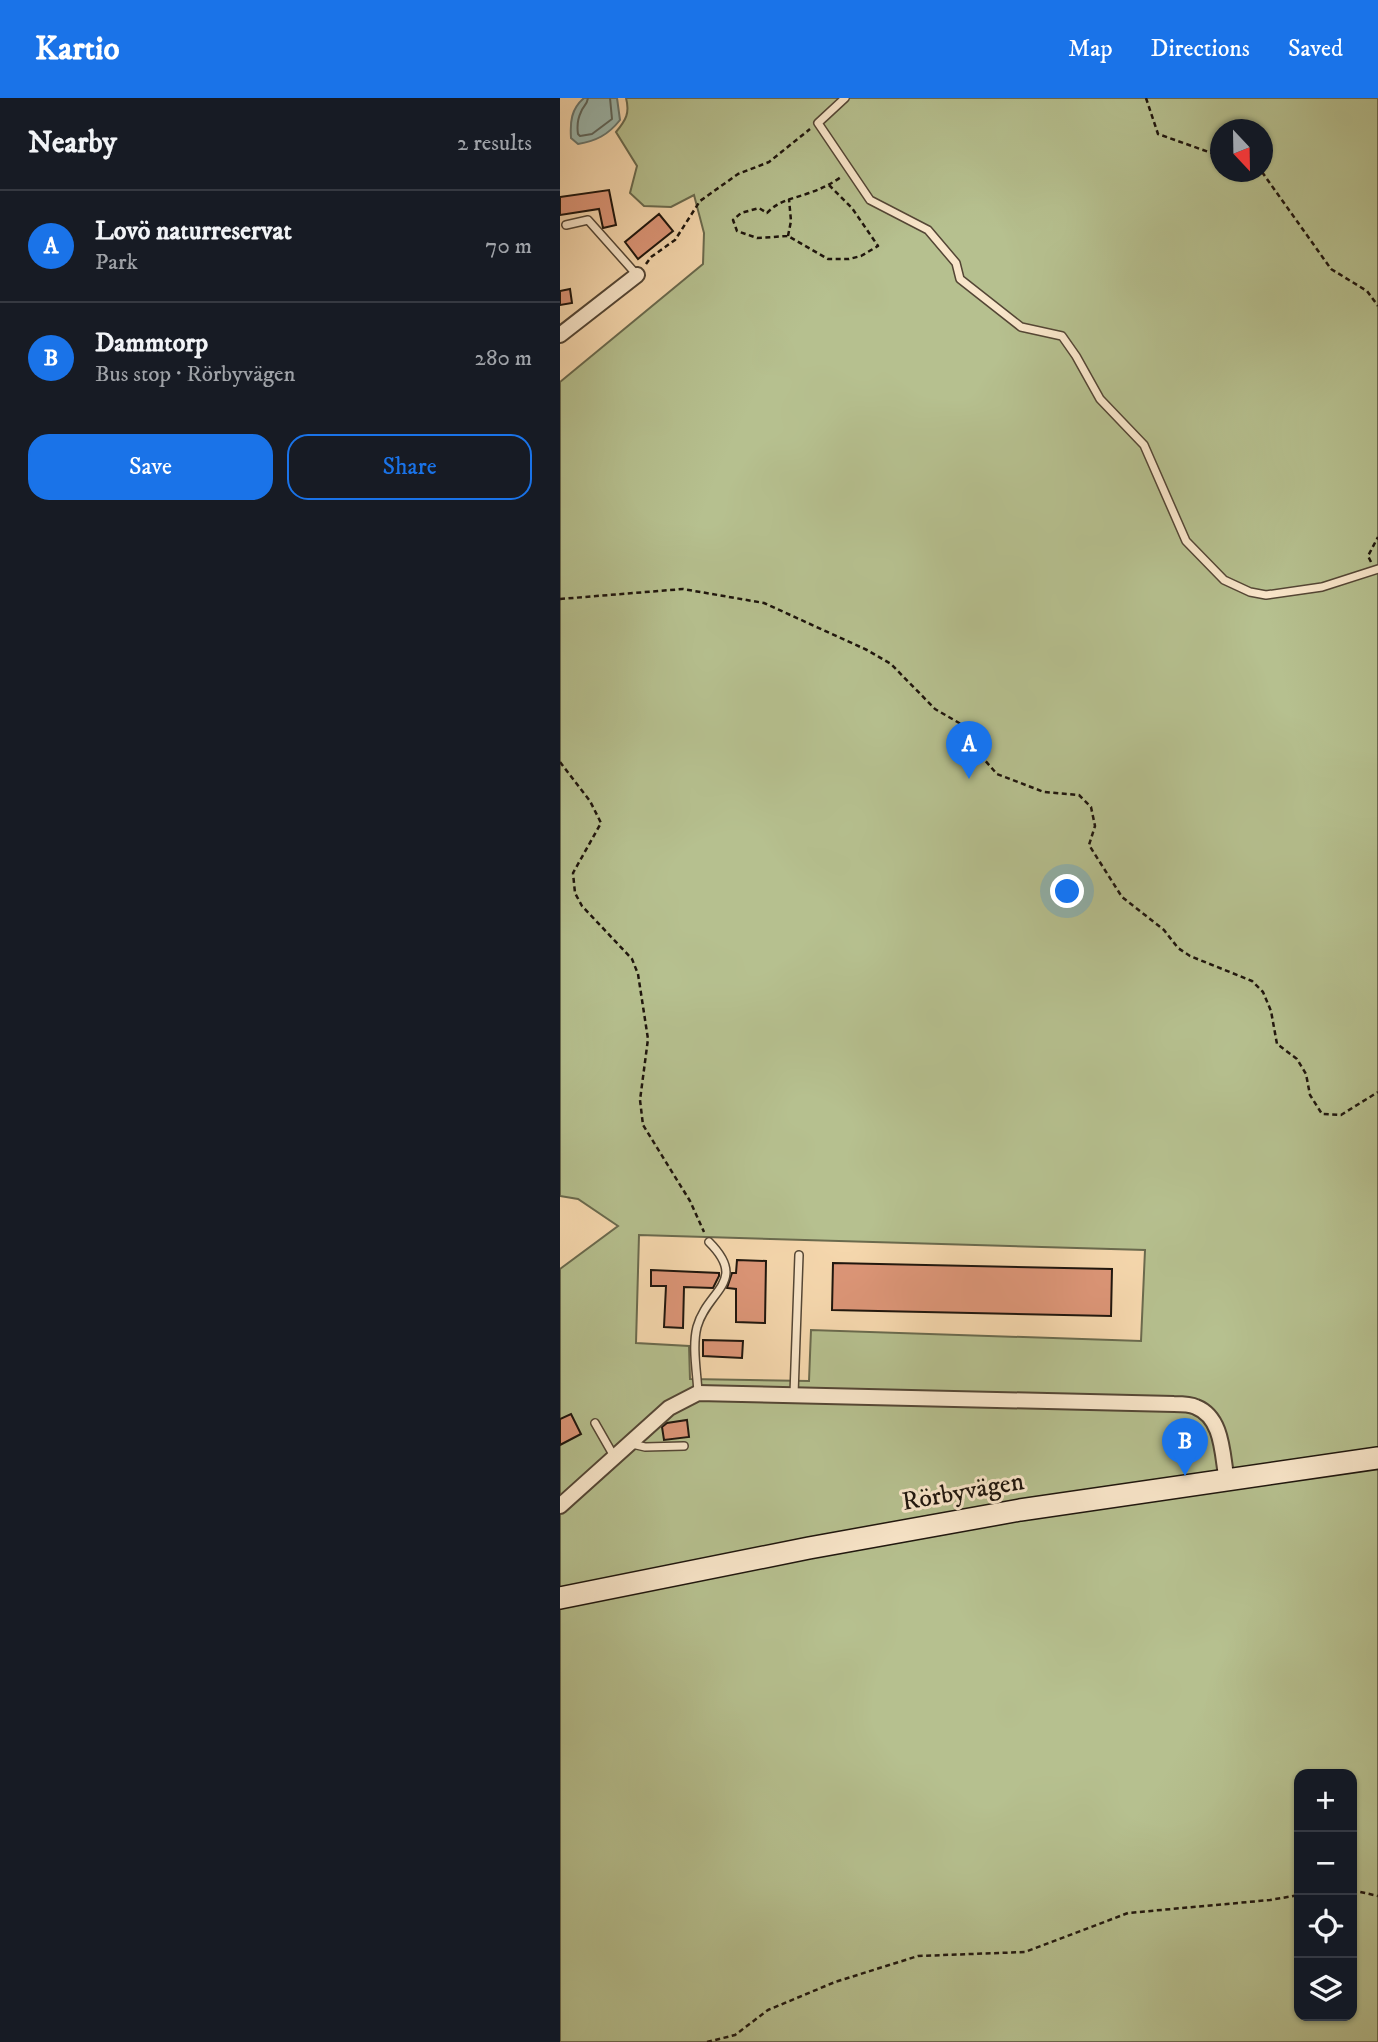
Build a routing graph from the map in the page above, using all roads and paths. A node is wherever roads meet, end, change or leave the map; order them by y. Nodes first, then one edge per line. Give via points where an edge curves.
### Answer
1 (845, 98) edge
2 (1146, 98) edge
3 (818, 123) junction
4 (1210, 152) edge
5 (849, 172) junction
6 (1269, 182) edge
7 (829, 185) junction
8 (789, 199) junction
9 (566, 225) dead end
10 (788, 236) junction
11 (637, 275) junction
12 (1378, 306) edge
13 (560, 335) edge
14 (1378, 537) edge
15 (1377, 569) edge
16 (560, 599) edge
17 (560, 762) edge
18 (1378, 1092) edge
19 (709, 1242) joint
20 (799, 1255) dead end
21 (698, 1393) junction
22 (794, 1394) junction
23 (595, 1423) dead end
24 (632, 1444) junction
25 (684, 1446) dead end
26 (615, 1458) junction
27 (1378, 1458) edge
28 (1227, 1482) junction
29 (560, 1506) edge
30 (560, 1598) edge
31 (1357, 1891) edge
32 (1294, 1896) edge
33 (1378, 1896) edge
34 (707, 2042) edge

1 - 3 lane
2 - 4 path via 1158,134
3 - 5 lane
3 - 11 path via 769,162 738,174 700,201 676,240 651,257
5 - 7 path
5 - 15 lane via 870,200 928,230 956,263 960,279 1021,327 1062,336 1100,399 1144,445 1186,541 1224,580 1266,595 1322,587
6 - 12 path via 1331,269 1367,292
7 - 8 path
7 - 10 path via 852,208 878,246 861,256 828,259
8 - 10 path
8 - 10 path via 767,213 759,208 733,220 737,231 757,238
9 - 11 lane via 588,220
11 - 13 street
14 - 15 path via 1368,556
16 - 18 path via 683,589 764,603 891,664 936,709 961,724 998,774 1044,792 1079,795 1091,807 1095,826 1090,845 1122,897 1164,930 1178,948 1252,981 1263,992 1277,1044 1297,1059 1322,1114 1341,1115
17 - 19 path via 601,822 573,873 575,893 632,959 638,974 648,1039 640,1100 643,1125 690,1201
19 - 21 lane via 722,1255 727,1273 698,1325
20 - 22 lane
21 - 22 street
21 - 24 street via 669,1408
22 - 28 street via 1195,1406 1216,1423
23 - 26 lane
24 - 25 lane
24 - 26 street
26 - 29 street
27 - 28 street, Rörbyvägen
28 - 30 street, Rörbyvägen via 1020,1510
31 - 33 path
32 - 34 path via 1128,1913 1025,1952 918,1956 835,1982 768,2010 735,2035

